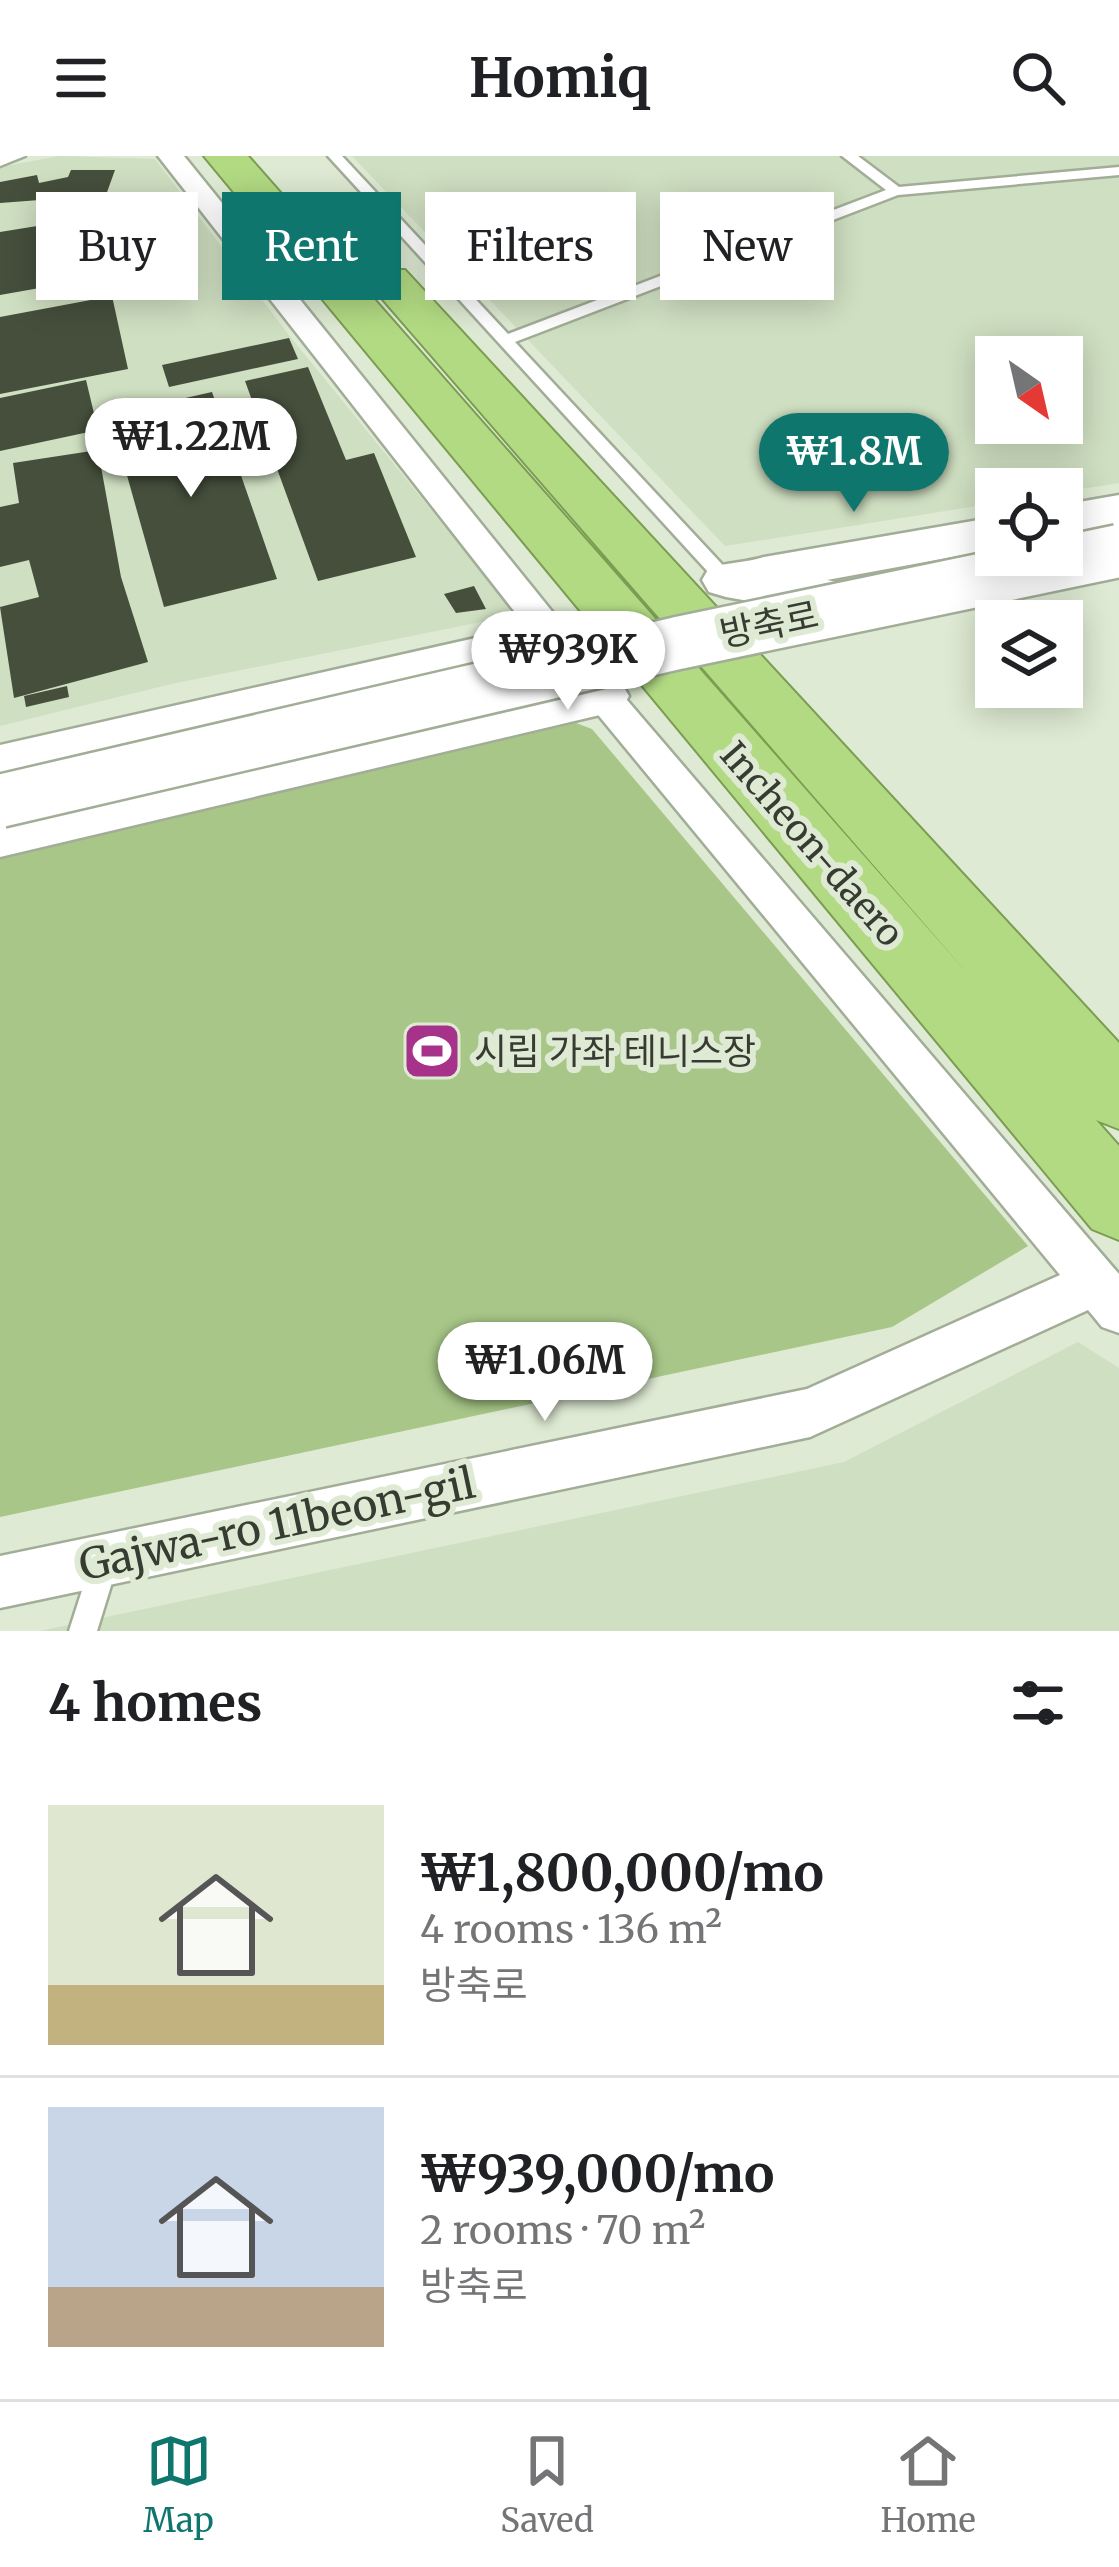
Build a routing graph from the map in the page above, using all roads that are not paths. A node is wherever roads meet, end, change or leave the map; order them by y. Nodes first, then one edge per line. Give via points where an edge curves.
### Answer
1 (12, 156) edge
2 (171, 156) edge
3 (225, 156) edge
4 (278, 156) edge
5 (335, 156) edge
6 (849, 156) edge
7 (0, 158) edge
8 (1119, 171) edge
9 (896, 191) junction
10 (508, 339) junction
11 (1119, 511) edge
12 (1083, 517) edge
13 (975, 537) edge
14 (1119, 551) edge
15 (1119, 564) edge
16 (726, 580) junction
17 (578, 666) junction
18 (0, 766) edge
19 (0, 801) edge
20 (0, 834) edge
21 (1119, 1095) edge
22 (1119, 1203) edge
23 (1108, 1296) edge
24 (105, 1560) junction
25 (0, 1582) edge
26 (83, 1631) edge

1 - 7 street
2 - 17 street
3 - 22 highway, Incheon-daero
4 - 21 highway, Incheon-daero
5 - 10 lane
6 - 9 lane
8 - 9 lane
9 - 10 lane
10 - 16 lane
11 - 12 main road
13 - 16 main road
14 - 19 main road, 방축로, bridge via 678,643
15 - 16 main road via 896,610
17 - 18 main road
17 - 20 main road
17 - 23 street
23 - 24 street, Gajwa-ro 11beon-gil via 810,1413
24 - 25 street, Gajwa-ro 11beon-gil
24 - 26 lane

